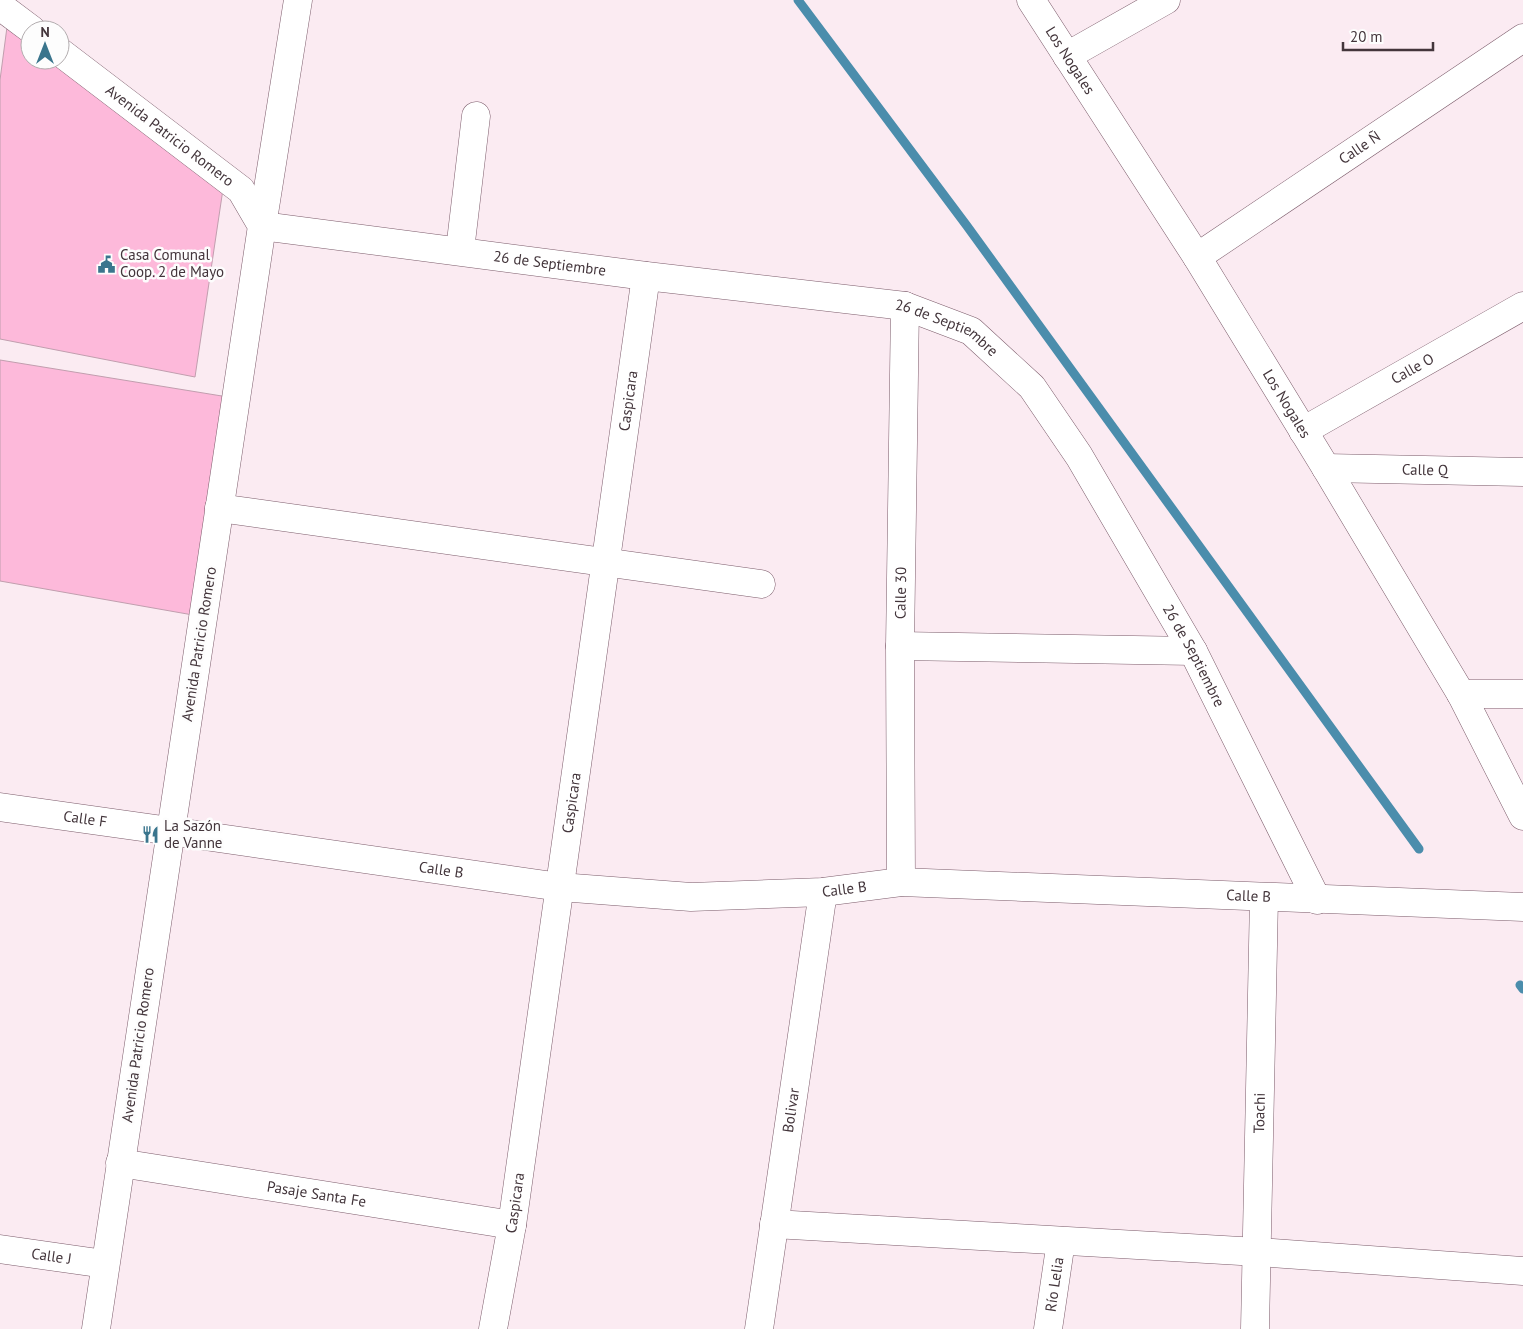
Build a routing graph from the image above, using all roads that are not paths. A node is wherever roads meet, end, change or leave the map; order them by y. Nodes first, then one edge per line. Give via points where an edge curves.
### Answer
1 (298, 0) edge
2 (1031, 0) edge
3 (1166, 0) edge
4 (1, 6) edge
5 (20, 21) edge
6 (1523, 38) edge
7 (1067, 56) junction
8 (70, 60) edge
9 (476, 116) dead end
10 (262, 226) junction
11 (460, 250) junction
12 (1197, 257) junction
13 (646, 276) junction
14 (905, 306) junction
15 (1523, 306) edge
16 (1303, 431) junction
17 (1326, 468) junction
18 (1523, 472) edge
19 (219, 508) junction
20 (607, 563) junction
21 (761, 584) dead end
22 (900, 646) junction
23 (1193, 651) junction
24 (1461, 694) junction
25 (1523, 694) edge
26 (0, 806) edge
27 (1523, 816) edge
28 (170, 831) junction
29 (901, 882) junction
30 (560, 887) junction
31 (823, 892) junction
32 (1264, 898) junction
33 (1317, 900) junction
34 (1523, 907) edge
35 (120, 1163) junction
36 (774, 1224) junction
37 (512, 1225) junction
38 (1061, 1241) junction
39 (0, 1249) edge
40 (1258, 1252) junction
41 (105, 1264) junction
42 (1523, 1271) edge
43 (96, 1329) edge
44 (493, 1329) edge
45 (758, 1329) edge
46 (1048, 1329) edge
47 (1255, 1329) edge

1 - 10 street
2 - 7 street, Los Nogales
3 - 7 street
4 - 5 street
6 - 12 street, Calle Ñ
7 - 12 street, Los Nogales
8 - 10 street, Avenida Patricio Romero via 241,190
9 - 11 street
10 - 11 street, 26 de Septiembre
10 - 19 street, Avenida Patricio Romero
11 - 13 street, 26 de Septiembre
12 - 16 street, Los Nogales
13 - 14 street, 26 de Septiembre
13 - 20 street, Caspicara
14 - 22 street, Calle 30
14 - 23 street, 26 de Septiembre via 970,331 1032,387 1079,456
15 - 16 street, Calle O
16 - 17 street, Los Nogales
17 - 18 street, Calle Q
17 - 24 street, Los Nogales
19 - 20 street
19 - 28 street, Avenida Patricio Romero
20 - 21 street
20 - 30 street, Caspicara
22 - 23 street
22 - 29 street, Calle 30
23 - 33 street, 26 de Septiembre
24 - 25 street
24 - 27 street, Los Nogales
26 - 28 street, Calle F
28 - 30 street, Calle B
28 - 35 street, Avenida Patricio Romero
29 - 31 street, Calle B
29 - 32 street, Calle B
30 - 31 street, Calle B via 691,896
30 - 37 street, Caspicara
31 - 36 street, Bolivar
32 - 33 street, Calle B
32 - 40 street, Toachi
33 - 34 street, Calle B
35 - 37 street, Pasaje Santa Fe
35 - 41 street, Avenida Patricio Romero
36 - 38 street
36 - 45 street, Bolivar
37 - 44 street, Caspicara
38 - 40 street
38 - 46 street, Río Lelia
39 - 41 street, Calle J
40 - 42 street
40 - 47 street, Toachi
41 - 43 street, Avenida Patricio Romero

